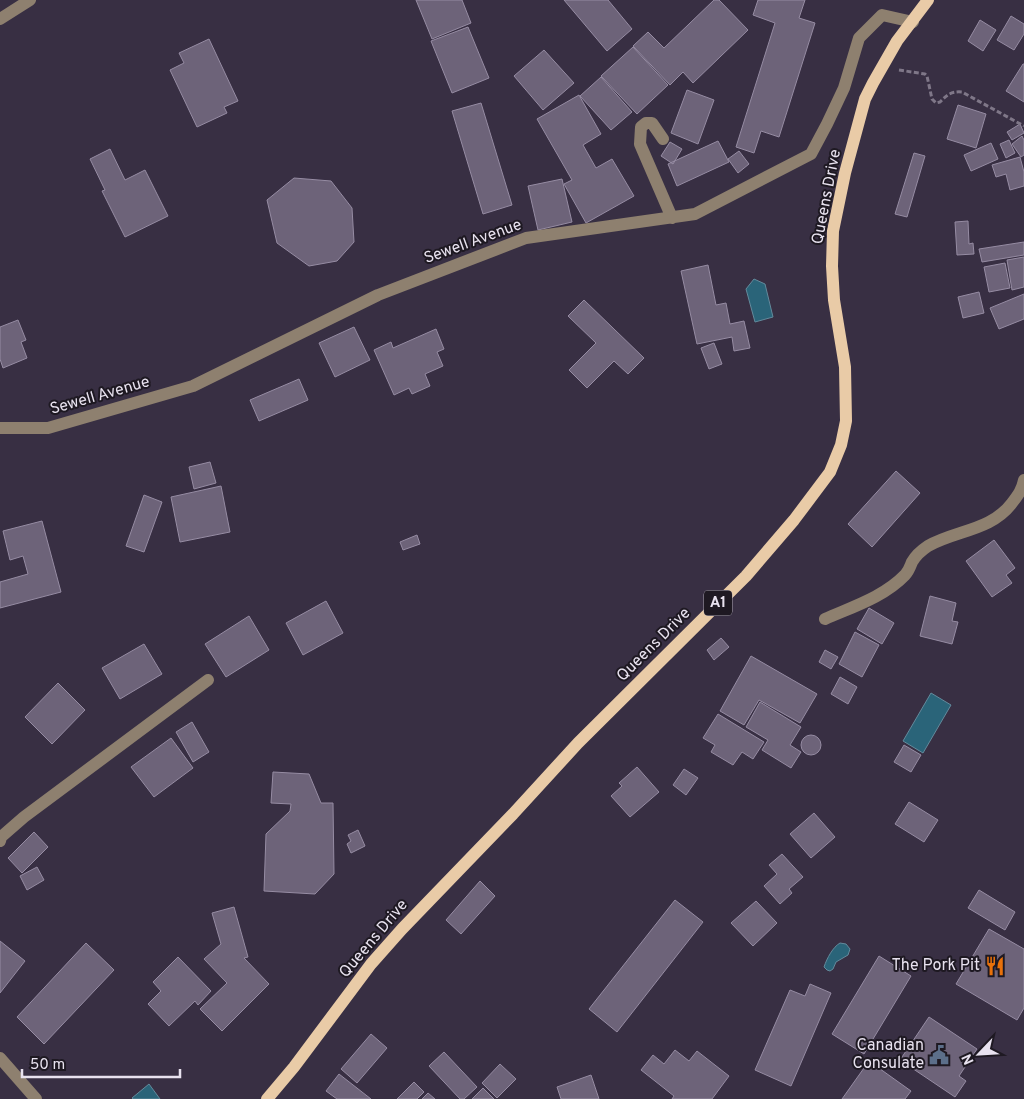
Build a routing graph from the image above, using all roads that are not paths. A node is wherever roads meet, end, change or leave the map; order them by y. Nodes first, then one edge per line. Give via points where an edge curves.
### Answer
1 (30, 0) edge
2 (928, 0) edge
3 (0, 19) edge
4 (913, 22) junction
5 (663, 140) dead end
6 (672, 218) junction
7 (0, 428) edge
8 (1024, 480) edge
9 (825, 619) dead end
10 (208, 680) dead end
11 (0, 841) edge
12 (0, 1058) edge
13 (36, 1099) edge
14 (268, 1099) edge

1 - 3 street
2 - 4 main road, Queens Drive / A1
4 - 6 street, Sewell Avenue via 882,15 859,38 844,88 811,154 695,214
4 - 14 main road, Queens Drive / A1 via 897,41 865,99 833,231 834,300 845,367 846,421 830,472 746,576 578,743 402,929 371,964
5 - 6 street via 652,124 646,123 641,127 640,144
6 - 7 street, Sewell Avenue via 526,238 378,295 193,386 48,428
8 - 9 street via 1022,490 995,520 928,546 916,556 905,575 880,594
10 - 11 street via 24,817
12 - 13 street

